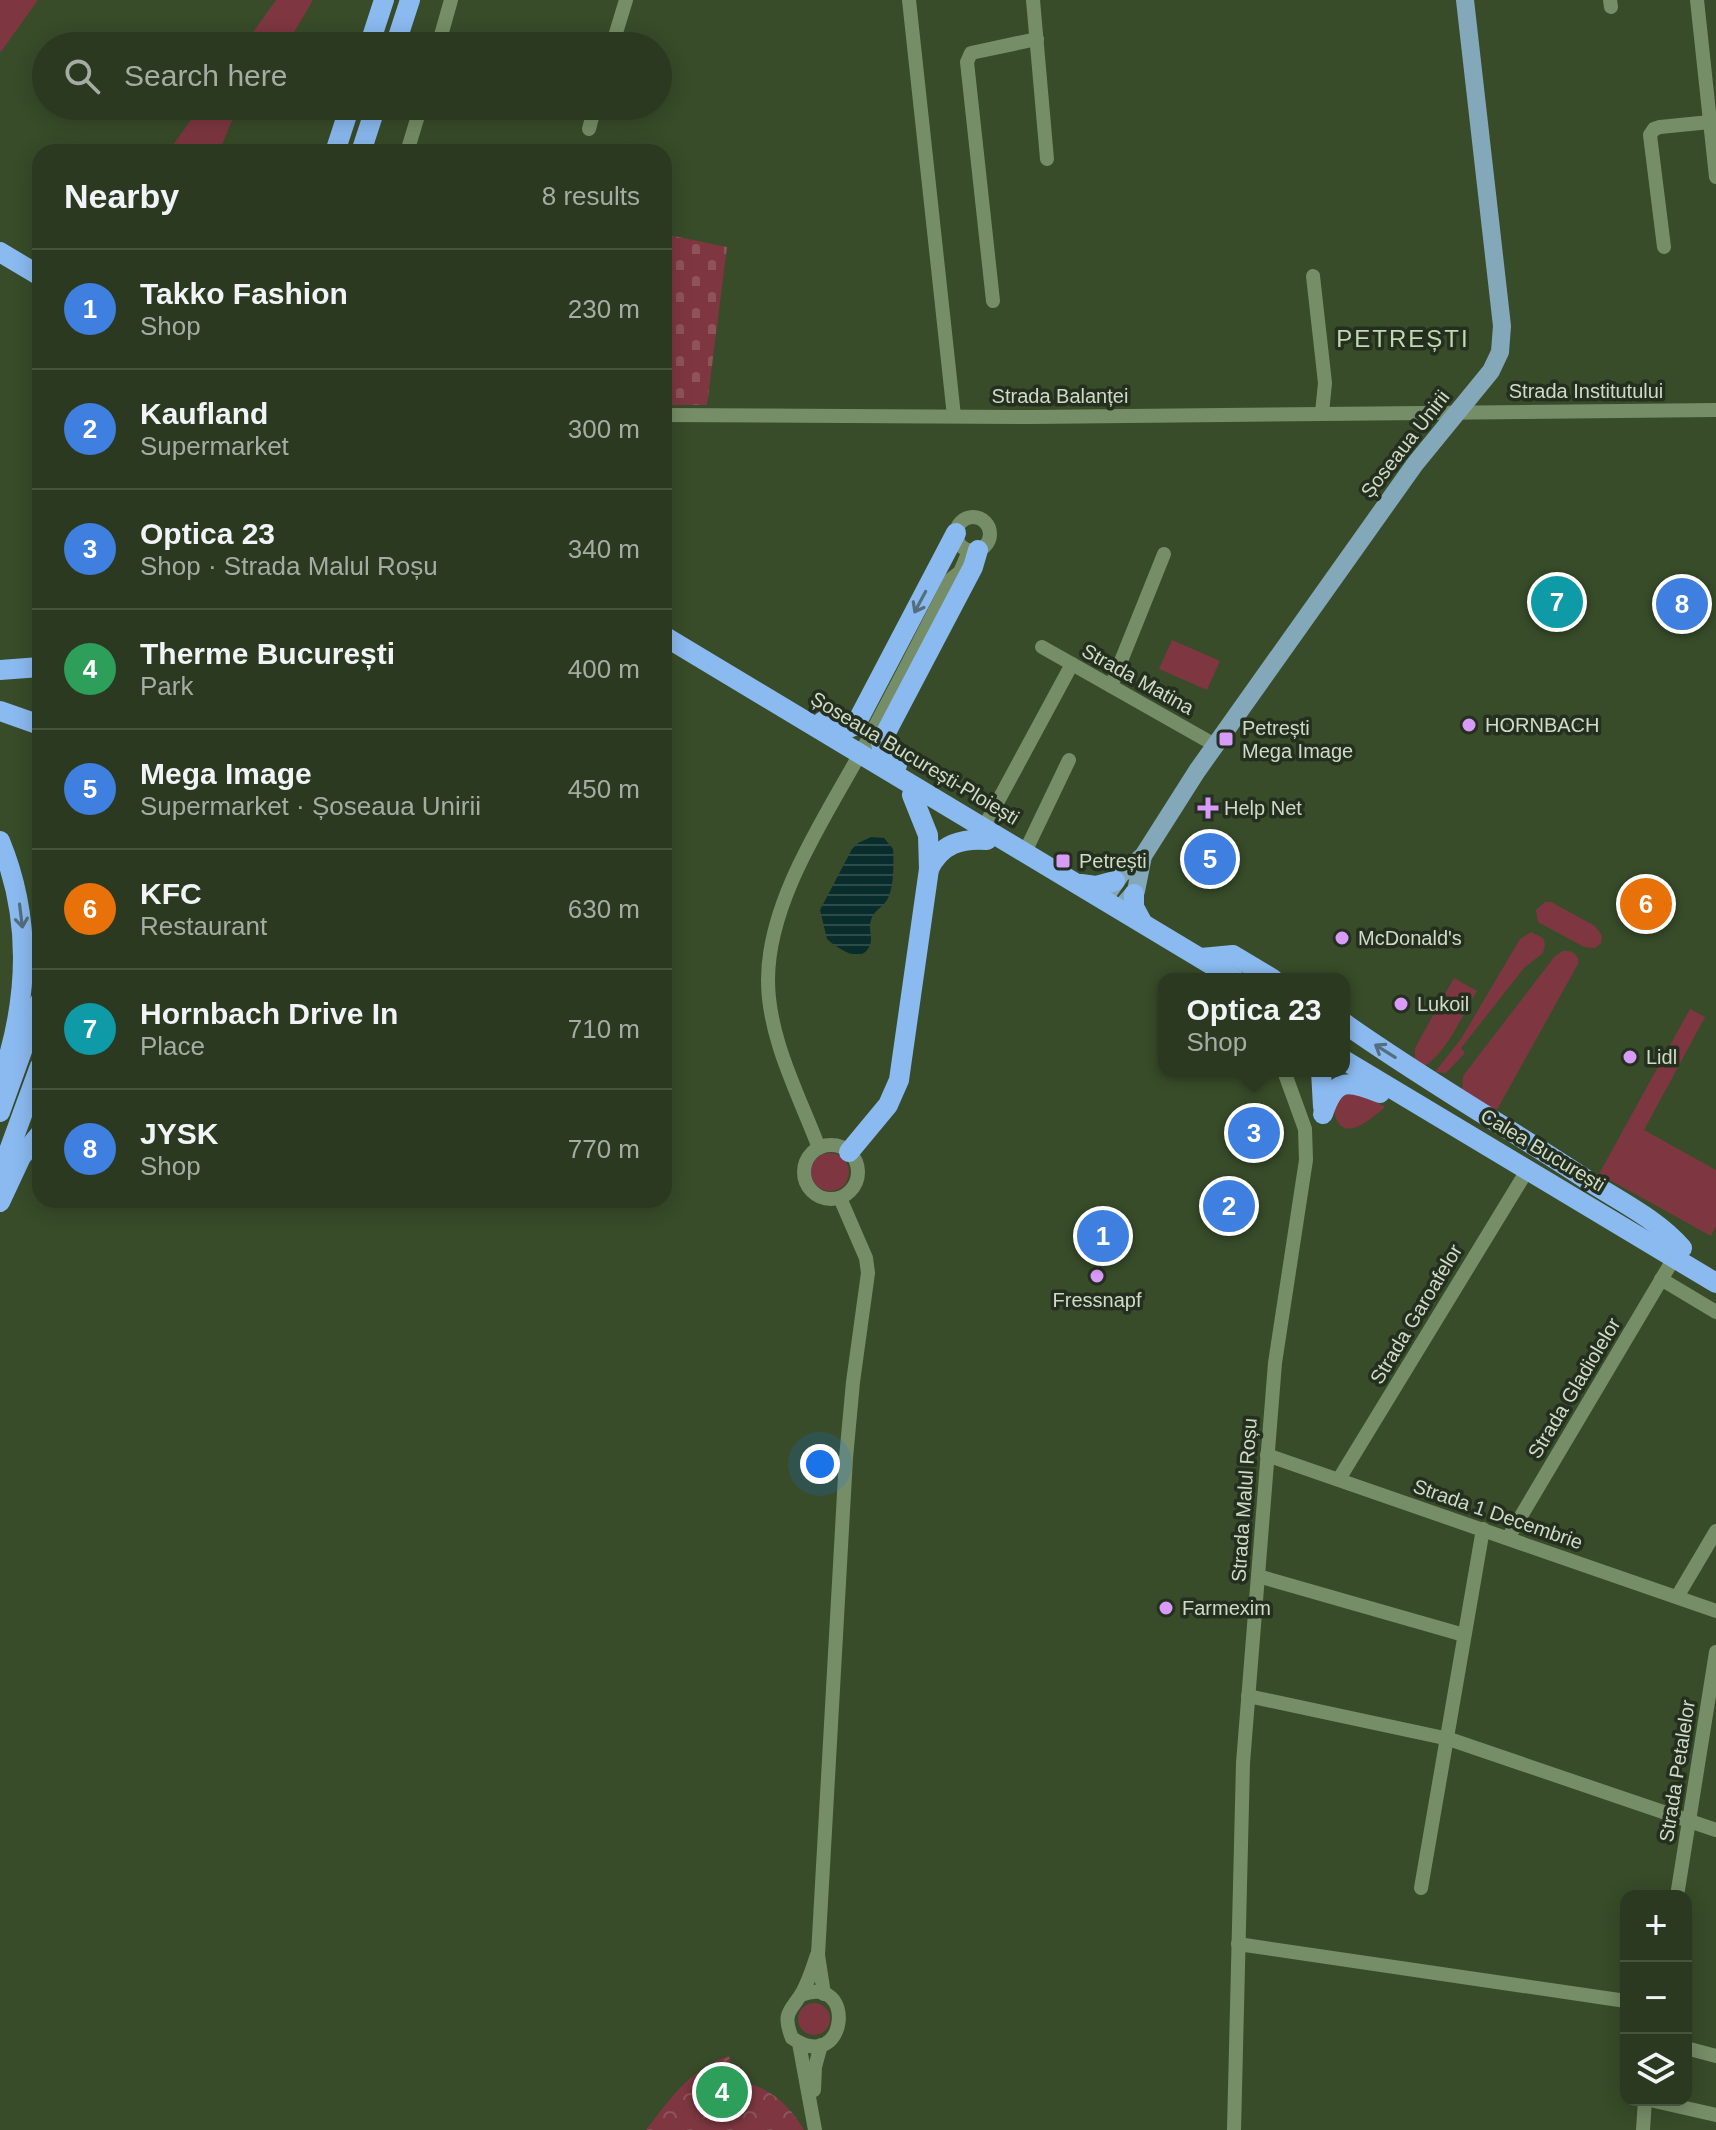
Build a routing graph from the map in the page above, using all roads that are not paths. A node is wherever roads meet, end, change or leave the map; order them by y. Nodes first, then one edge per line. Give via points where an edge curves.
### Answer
1 (384, 0) edge
2 (410, 0) edge
3 (451, 0) edge
4 (626, 0) edge
5 (909, 0) edge
6 (1033, 0) edge
7 (1465, 0) edge
8 (1697, 0) edge
9 (374, 32) edge
10 (400, 32) edge
11 (442, 32) edge
12 (616, 32) edge
13 (1037, 39) junction
14 (345, 120) edge
15 (371, 120) edge
16 (417, 120) edge
17 (591, 120) edge
18 (1710, 122) junction
19 (589, 129) dead end
20 (338, 144) edge
21 (364, 144) edge
22 (409, 144) edge
23 (1047, 159) dead end
24 (1716, 177) edge
25 (0, 240) edge
26 (1664, 247) dead end
27 (0, 252) edge
28 (32, 259) edge
29 (32, 271) edge
30 (1313, 276) dead end
31 (993, 301) dead end
32 (1716, 410) edge
33 (1457, 412) junction
34 (1322, 413) junction
35 (672, 415) edge
36 (954, 416) junction
37 (966, 544) junction
38 (1164, 554) dead end
39 (672, 641) edge
40 (1042, 647) dead end
41 (672, 653) edge
42 (1072, 664) junction
43 (32, 668) edge
44 (0, 670) edge
45 (731, 676) junction
46 (1111, 686) junction
47 (0, 711) edge
48 (32, 722) edge
49 (1215, 745) junction
50 (1069, 760) dead end
51 (912, 795) junction
52 (960, 812) junction
53 (985, 833) junction
54 (0, 841) edge
55 (1025, 852) junction
56 (1143, 856) junction
57 (929, 869) junction
58 (1115, 881) junction
59 (1081, 884) junction
60 (1134, 894) junction
61 (1110, 906) junction
62 (1139, 927) junction
63 (1201, 958) junction
64 (1204, 973) edge
65 (1225, 973) edge
66 (1263, 973) edge
67 (32, 1023) edge
68 (1350, 1027) edge
69 (1350, 1050) edge
70 (1350, 1064) edge
71 (1286, 1077) edge
72 (1321, 1077) edge
73 (0, 1084) edge
74 (32, 1088) edge
75 (0, 1112) edge
76 (1445, 1120) junction
77 (32, 1144) edge
78 (819, 1148) junction
79 (849, 1152) junction
80 (1528, 1169) junction
81 (0, 1175) edge
82 (840, 1198) junction
83 (0, 1202) edge
84 (1678, 1253) junction
85 (1716, 1269) edge
86 (1661, 1279) junction
87 (1716, 1283) edge
88 (1716, 1312) edge
89 (1267, 1455) junction
90 (1339, 1479) junction
91 (1483, 1529) junction
92 (1716, 1531) edge
93 (1508, 1538) junction
94 (1258, 1576) junction
95 (1677, 1597) junction
96 (1716, 1611) edge
97 (1464, 1635) junction
98 (1716, 1652) edge
99 (1248, 1696) junction
100 (1449, 1739) junction
101 (1690, 1822) junction
102 (1716, 1830) edge
103 (1421, 1888) dead end
104 (1678, 1890) edge
105 (1238, 1944) junction
106 (818, 1955) junction
107 (824, 1994) junction
108 (801, 1995) junction
109 (1620, 2000) edge
110 (799, 2043) junction
111 (821, 2045) junction
112 (1692, 2050) edge
113 (1716, 2056) edge
114 (1647, 2106) edge
115 (1675, 2106) edge
116 (1716, 2115) edge
117 (814, 2128) edge
118 (1234, 2130) edge
119 (1643, 2130) edge

1 - 9 highway
2 - 10 highway
3 - 11 street
4 - 12 street
5 - 36 street
6 - 13 street
7 - 33 main road, Șoseaua Unirii via 1502,334 1491,371
8 - 18 street
13 - 23 street
13 - 31 street via 971,53 967,62
14 - 20 highway
15 - 21 highway
16 - 22 street
17 - 19 street
18 - 24 street
18 - 26 street via 1660,127 1650,135
25 - 28 highway
27 - 29 highway
30 - 34 street via 1325,383
32 - 33 street, Strada Institutului
33 - 34 street, Strada Balanței
33 - 49 main road, Șoseaua Unirii
34 - 36 street, Strada Balanței
35 - 36 street, Strada Balanței
37 -> 45 highway via 854,726 837,729 759,681
37 - 52 highway via 973,567 880,750 947,795
37 - 78 street via 960,572 951,579 780,909 769,957 775,1029
38 - 46 street
39 - 45 highway, Șoseaua București-Ploiești
40 - 42 street, Strada Matina
41 - 51 highway, Șoseaua București-Ploiești
42 - 46 street, Strada Matina
42 - 53 street
43 - 44 highway
45 - 52 highway, Șoseaua București-Ploiești
46 - 49 street, Strada Matina
47 - 48 highway
49 - 56 main road, Șoseaua Unirii
50 - 55 street
51 - 53 highway, Șoseaua București-Ploiești
51 - 57 highway via 926,829
52 - 53 highway, Șoseaua București-Ploiești
53 - 55 highway, Șoseaua București-Ploiești
53 - 57 highway via 949,845
53 - 61 highway, Șoseaua București-Ploiești
54 -> 73 highway via 19,903 23,957 19,1017
55 - 59 highway, Șoseaua București-Ploiești
56 - 58 main road, Șoseaua Unirii
56 - 60 main road, Șoseaua Unirii
57 - 79 highway via 896,1089
58 - 59 highway
58 - 61 main road
59 - 61 highway, Șoseaua București-Ploiești
60 - 61 main road
60 - 62 highway
61 - 62 highway, Șoseaua București-Ploiești
62 - 63 highway
62 - 64 highway
63 - 65 highway
63 - 66 highway via 1233,955
67 - 75 highway
84 -> 68 highway via 1660,1228
69 - 84 highway, Calea București
70 - 76 highway, Calea București
71 - 89 street, Strada Malul Roșu via 1305,1129 1306,1160 1276,1350
72 - 76 highway via 1323,1114 1333,1092 1351,1083
74 - 81 highway
76 - 80 highway, Calea București
77 - 83 highway
78 - 79 street via 834,1145
78 - 82 street via 804,1167 806,1183 820,1198
79 - 82 street via 858,1176 852,1190
80 - 84 highway, Calea București
80 - 90 street, Strada Garoafelor
82 - 106 street via 868,1273 846,1458
84 - 85 highway, Calea București
84 - 86 street, Strada Gladiolelor
84 - 87 highway, Calea București
86 - 88 street
86 - 93 street, Strada Gladiolelor
89 - 90 street, Strada 1 Decembrie
89 - 94 street, Strada Malul Roșu
90 - 91 street, Strada 1 Decembrie
91 - 93 street, Strada 1 Decembrie
91 - 97 street
92 - 95 street
93 - 95 street, Strada 1 Decembrie
94 - 97 street
94 - 99 street, Strada Malul Roșu
95 - 96 street, Strada 1 Decembrie
97 - 100 street
98 - 101 street, Strada Petalelor
99 - 100 street
99 - 105 street, Strada Malul Roșu
100 - 101 street
100 - 103 street
101 - 102 street
101 - 104 street, Strada Petalelor
105 - 109 street
105 - 118 street, Strada Malul Roșu
106 - 107 street
106 - 108 street
107 - 108 street
107 - 111 street via 837,2005 840,2022 832,2039
108 - 110 street via 788,2019 791,2036
110 - 111 street
110 - 117 street
111 - 117 street via 813,2083
112 - 113 street
114 - 119 street
115 - 116 street

